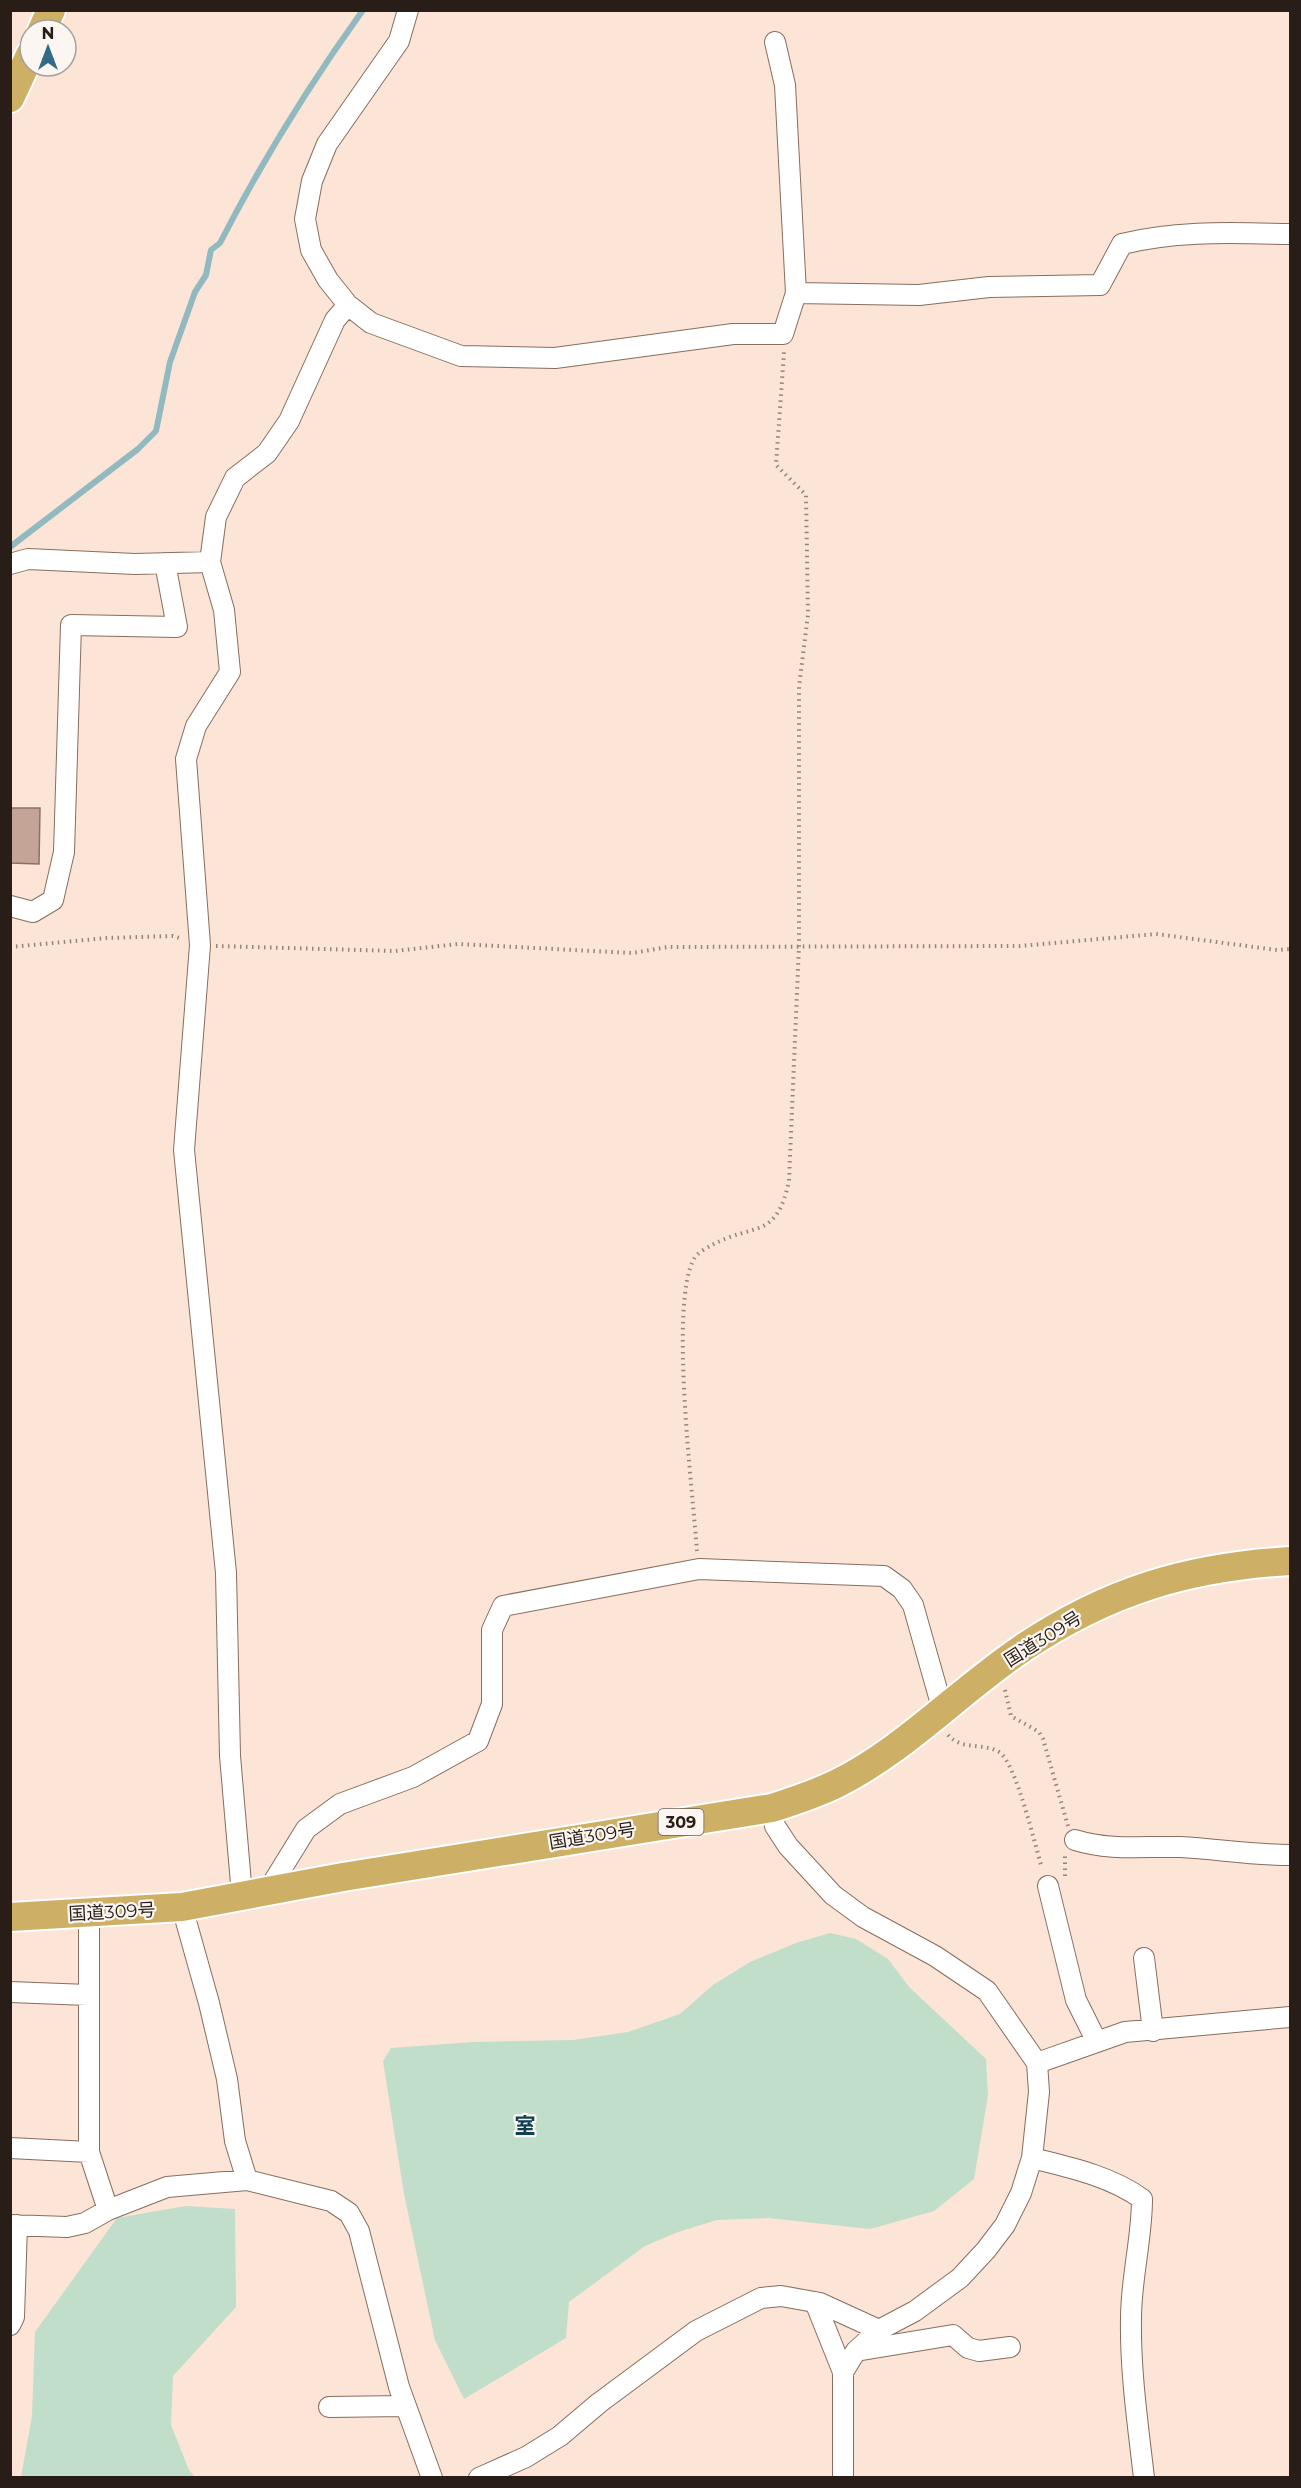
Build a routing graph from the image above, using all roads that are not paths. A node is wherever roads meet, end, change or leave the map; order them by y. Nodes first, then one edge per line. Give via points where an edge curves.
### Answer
1 (408, 10) edge
2 (775, 42) dead end
3 (20, 78) edge
4 (10, 98) edge
5 (1290, 234) edge
6 (796, 293) junction
7 (348, 304) junction
8 (210, 562) junction
9 (165, 563) junction
10 (10, 564) edge
11 (10, 906) edge
12 (1290, 1561) edge
13 (939, 1713) junction
14 (772, 1808) junction
15 (1075, 1840) road end
16 (1290, 1854) edge
17 (1048, 1886) road end
18 (255, 1892) junction
19 (182, 1907) junction
20 (89, 1914) junction
21 (10, 1917) edge
22 (1144, 1958) dead end
23 (10, 1992) edge
24 (88, 1995) junction
25 (1290, 2017) edge
26 (1153, 2031) junction
27 (1096, 2042) junction
28 (1037, 2063) junction
29 (10, 2148) edge
30 (89, 2152) junction
31 (1032, 2158) junction
32 (247, 2180) junction
33 (108, 2210) junction
34 (14, 2225) edge
35 (815, 2302) junction
36 (10, 2325) edge
37 (879, 2330) junction
38 (1010, 2348) dead end
39 (856, 2351) junction
40 (843, 2372) junction
41 (405, 2406) junction
42 (329, 2407) dead end
43 (432, 2478) edge
44 (479, 2478) edge
45 (843, 2478) edge
46 (1144, 2478) edge

1 - 7 street via 399,41 327,144 310,191 305,219 311,250
2 - 6 street via 785,85
3 - 4 highway
5 - 6 street via 1166,235 1122,244 1100,285 989,287 919,295
6 - 7 street via 783,334 734,334 555,358 461,356 371,323
7 - 8 street via 335,320 289,421 267,453 235,478 216,518
8 - 9 street
8 - 18 street via 224,610 230,672 196,726 186,759 200,945 184,1150 226,1573 230,1756
9 - 10 street via 28,560
9 - 11 street via 177,627 71,625 64,852 53,900 33,912
12 - 13 highway, 国道309号 / 309 via 1223,1567 1137,1588 1022,1648
13 - 14 highway, 国道309号 / 309 via 837,1784
13 - 18 street via 913,1605 902,1589 884,1576 699,1569 503,1606 492,1630 492,1704 478,1741 413,1777 340,1804 306,1829
14 - 18 highway, 国道309号 / 309
14 - 28 street via 775,1826 788,1846 833,1894 863,1917 935,1956 987,1992
15 - 16 street via 1104,1848 1166,1846
17 - 27 street via 1076,2000
18 - 19 highway, 国道309号 / 309
19 - 20 highway, 国道309号 / 309
19 - 32 street via 212,2013 227,2079 235,2141
20 - 21 highway, 国道309号 / 309
20 - 24 street
22 - 26 street
23 - 24 street
24 - 30 street
25 - 26 street
26 - 27 street via 1125,2032
27 - 28 street
28 - 31 street via 1039,2092
29 - 30 street
30 - 33 street
31 - 37 street via 1021,2193 987,2250 960,2278 915,2311
31 - 46 street via 1093,2175 1142,2199 1131,2316 1132,2367
32 - 33 street via 167,2187
32 - 41 street via 332,2201 349,2213 359,2231
33 - 34 street via 85,2223 67,2227
34 - 36 street via 14,2317
35 - 37 street
35 - 40 street
35 - 44 street via 781,2296 761,2298 736,2310 662,2354 560,2436
37 - 39 street
38 - 39 street via 979,2351 968,2348 953,2335
39 - 40 street
40 - 45 street
41 - 42 street
41 - 43 street

